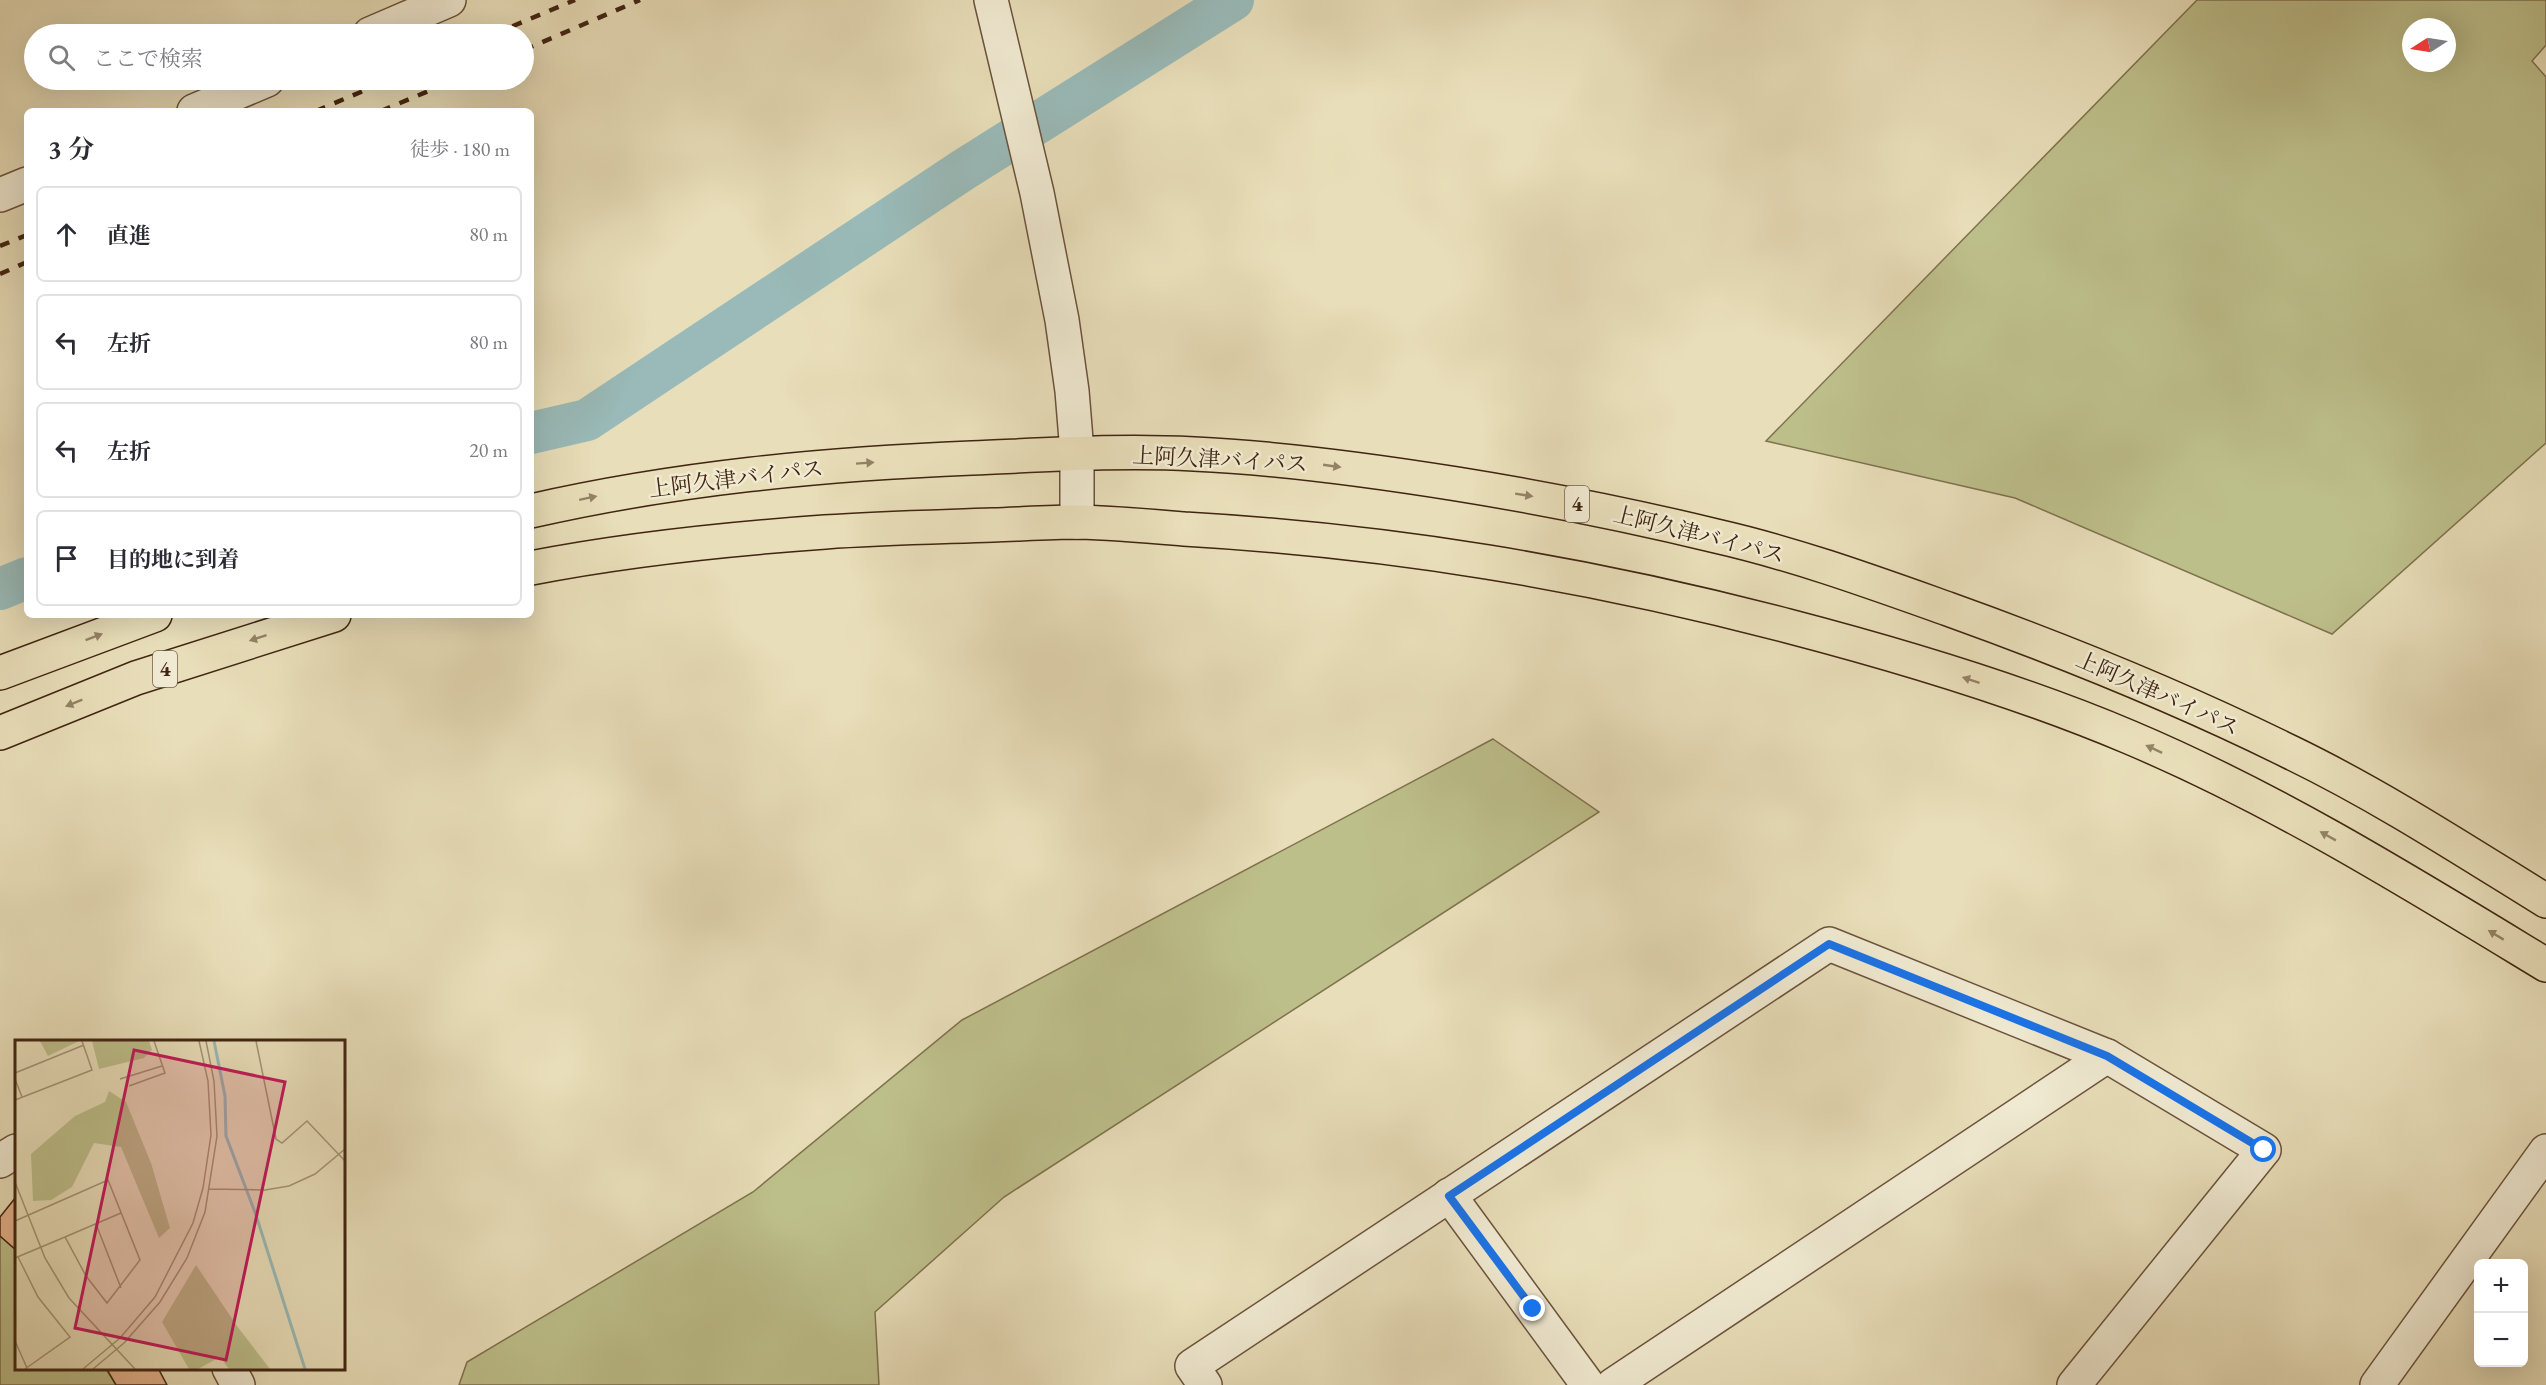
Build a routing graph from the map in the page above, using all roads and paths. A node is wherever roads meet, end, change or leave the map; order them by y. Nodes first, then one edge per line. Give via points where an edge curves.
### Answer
1 (449, 0) edge
2 (991, 0) edge
3 (393, 24) edge
4 (243, 90) edge
5 (201, 108) edge
6 (24, 185) edge
7 (0, 195) edge
8 (1077, 452) junction
9 (534, 511) edge
10 (1077, 522) junction
11 (534, 567) edge
12 (147, 618) edge
13 (325, 618) edge
14 (0, 673) edge
15 (0, 733) edge
16 (2546, 901) edge
17 (2546, 966) edge
18 (2107, 1056) junction
19 (15, 1152) edge
20 (2546, 1152) edge
21 (0, 1161) edge
22 (1449, 1196) junction
23 (230, 1370) edge
24 (238, 1385) edge
25 (1205, 1385) edge
26 (1588, 1385) edge
27 (1613, 1385) edge
28 (2074, 1385) edge
29 (2377, 1385) edge

1 - 3 street
2 - 8 street via 1038,193 1062,320
4 - 5 street
6 - 7 street
9 -> 8 highway, 上阿久津バイパス / 4 via 596,496 755,472 867,462
8 - 10 street
8 -> 16 highway, 上阿久津バイパス / 4 via 1292,461 1552,499 1722,537 1879,584 2158,689 2284,749 2421,823
10 - 11 highway via 766,536 599,555
17 -> 10 highway via 2390,870 2234,786 2128,736 1855,643 1653,592 1554,571 1408,548 1249,532
14 -> 12 highway, 4
13 -> 15 highway, 4 via 136,678
18 - 22 street via 1829,944
18 - 27 street
18 - 28 street via 2264,1150
19 - 21 street
20 - 29 street
22 - 25 street via 1191,1366
22 - 26 street
23 - 24 street

